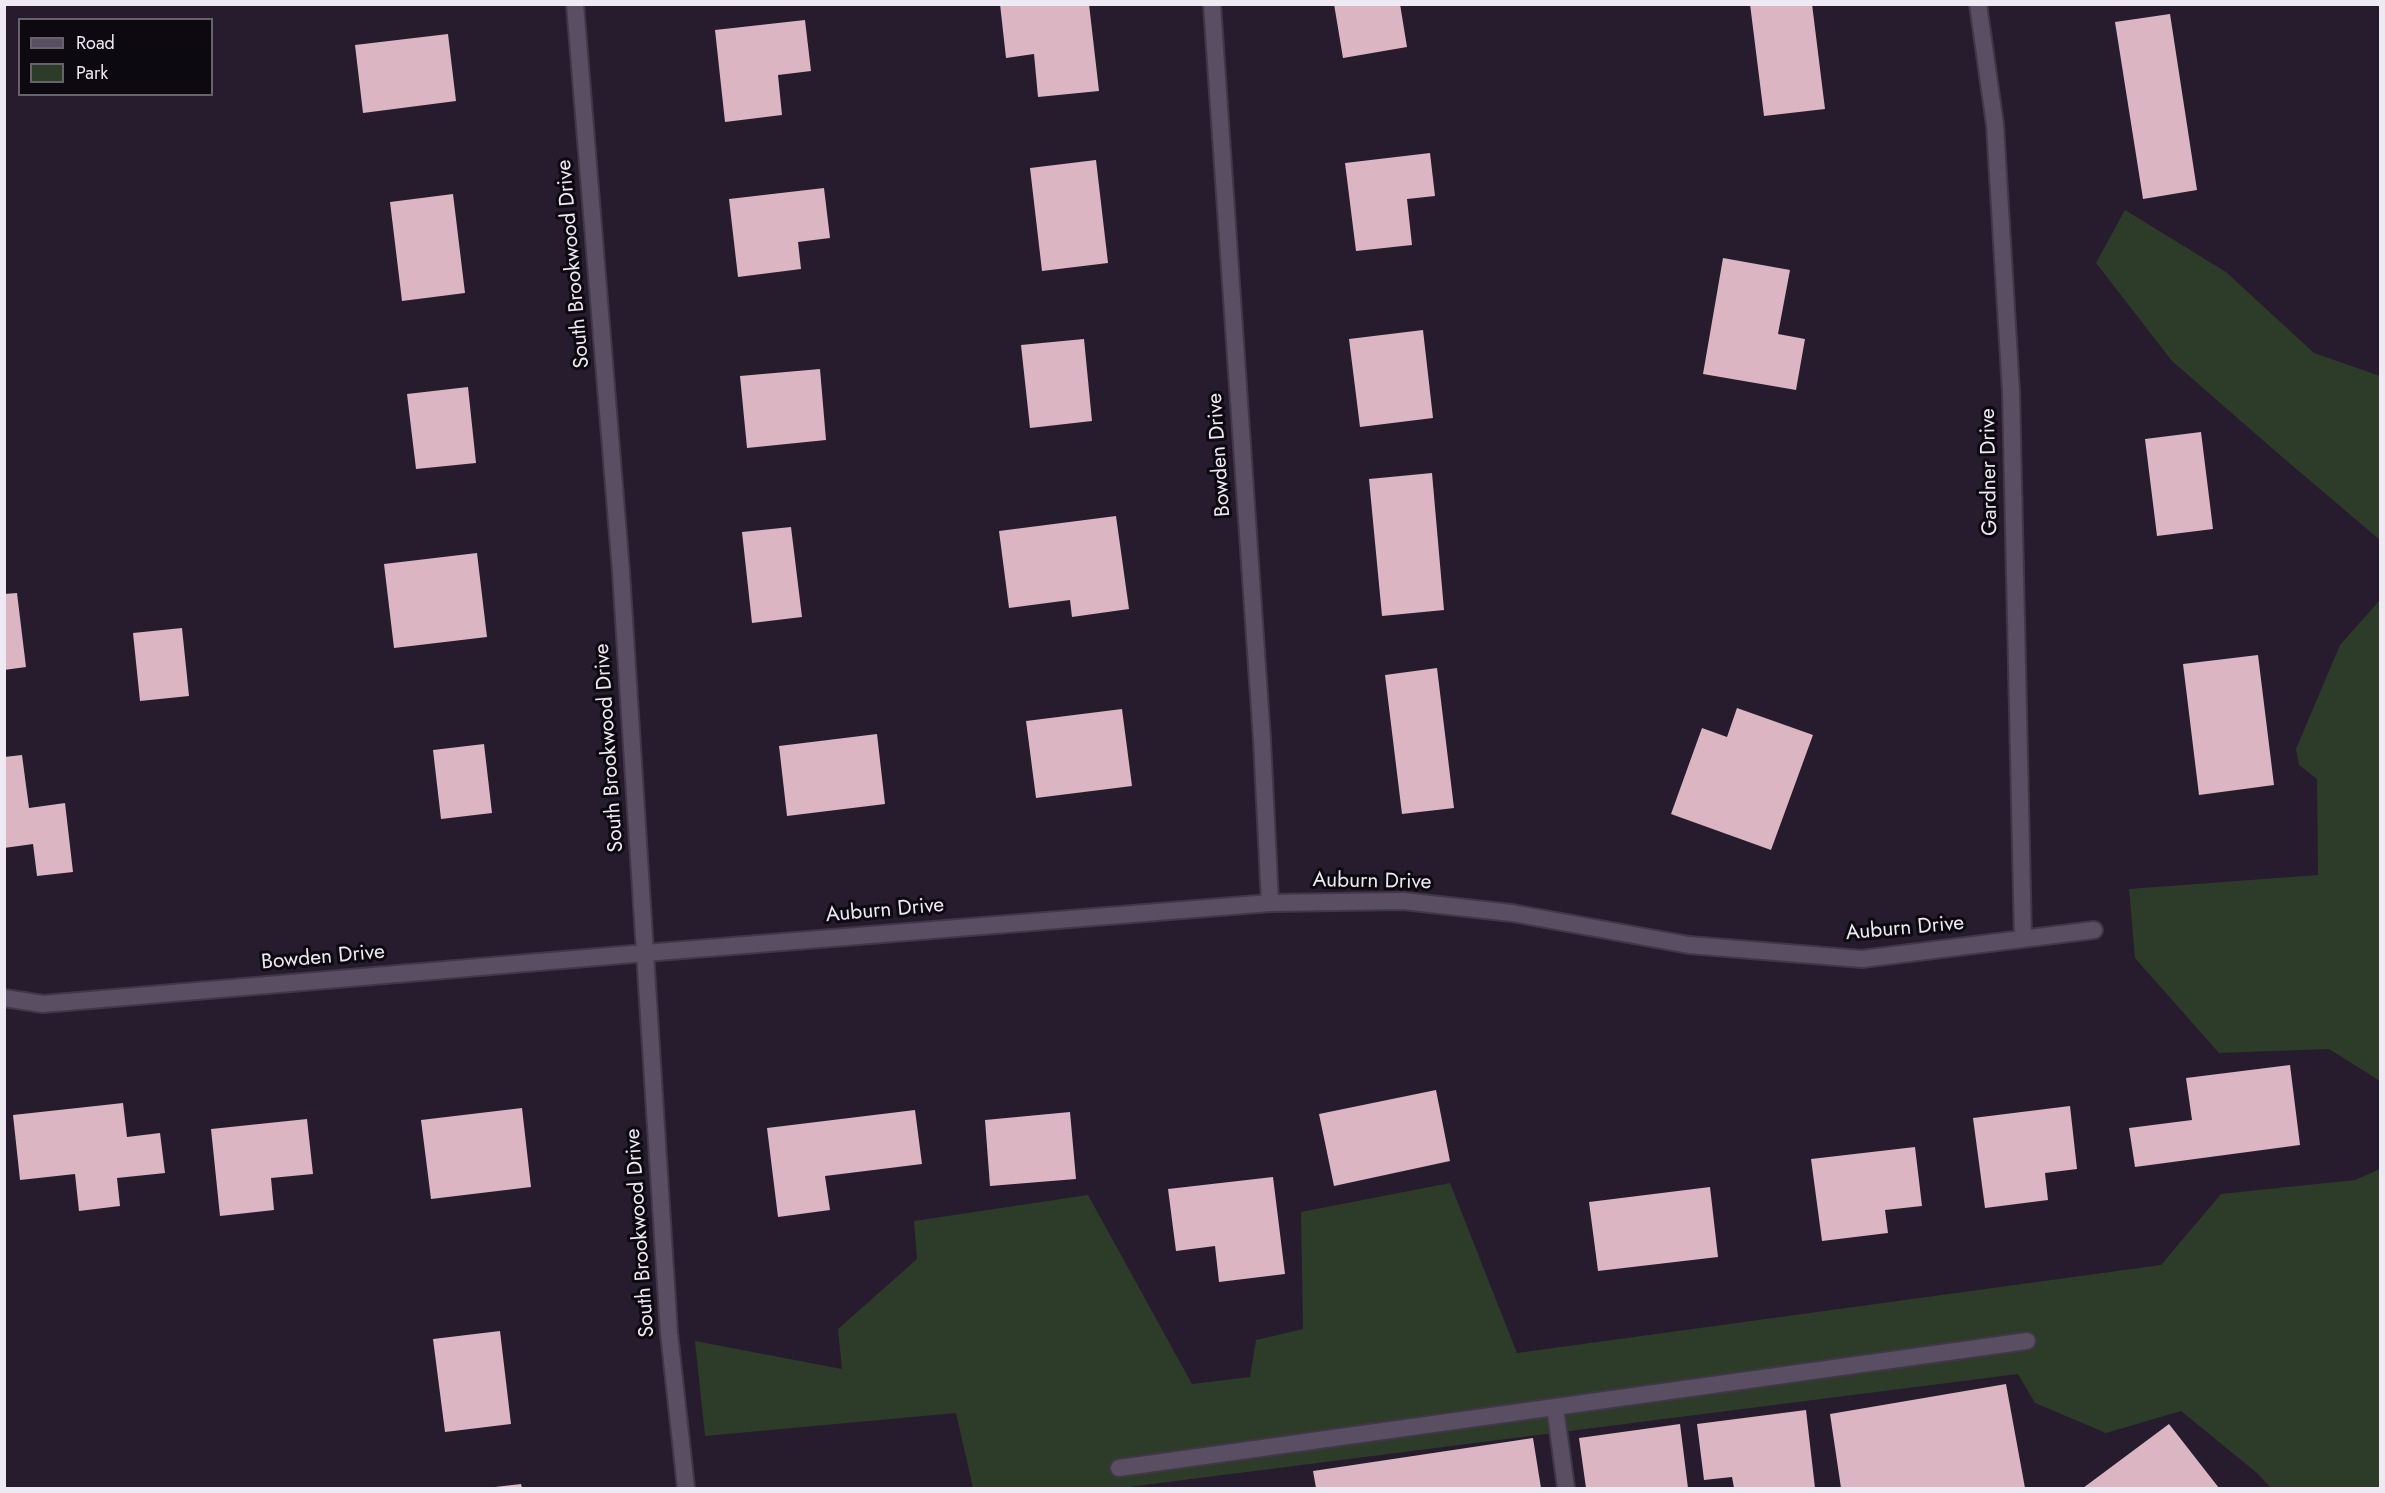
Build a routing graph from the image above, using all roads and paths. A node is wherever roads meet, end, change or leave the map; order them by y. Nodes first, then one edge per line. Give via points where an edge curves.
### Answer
1 (575, 4) edge
2 (1212, 4) edge
3 (1978, 4) edge
4 (1270, 903) junction
5 (2094, 930) dead end
6 (2023, 939) junction
7 (645, 953) junction
8 (4, 998) edge
9 (2027, 1341) dead end
10 (1555, 1407) junction
11 (1119, 1468) dead end
12 (686, 1488) edge
13 (1566, 1488) edge

1 - 7 street, South Brookwood Drive via 621,572
2 - 4 street, Bowden Drive
3 - 6 street, Gardner Drive via 1995,125 2011,392
4 - 6 street, Auburn Drive via 1403,901 1512,913 1689,945 1862,959
4 - 7 street, Auburn Drive
5 - 6 street, Auburn Drive
7 - 8 street, Bowden Drive via 44,1004
7 - 12 street, South Brookwood Drive via 669,1334
9 - 10 street
10 - 11 street
10 - 13 street

